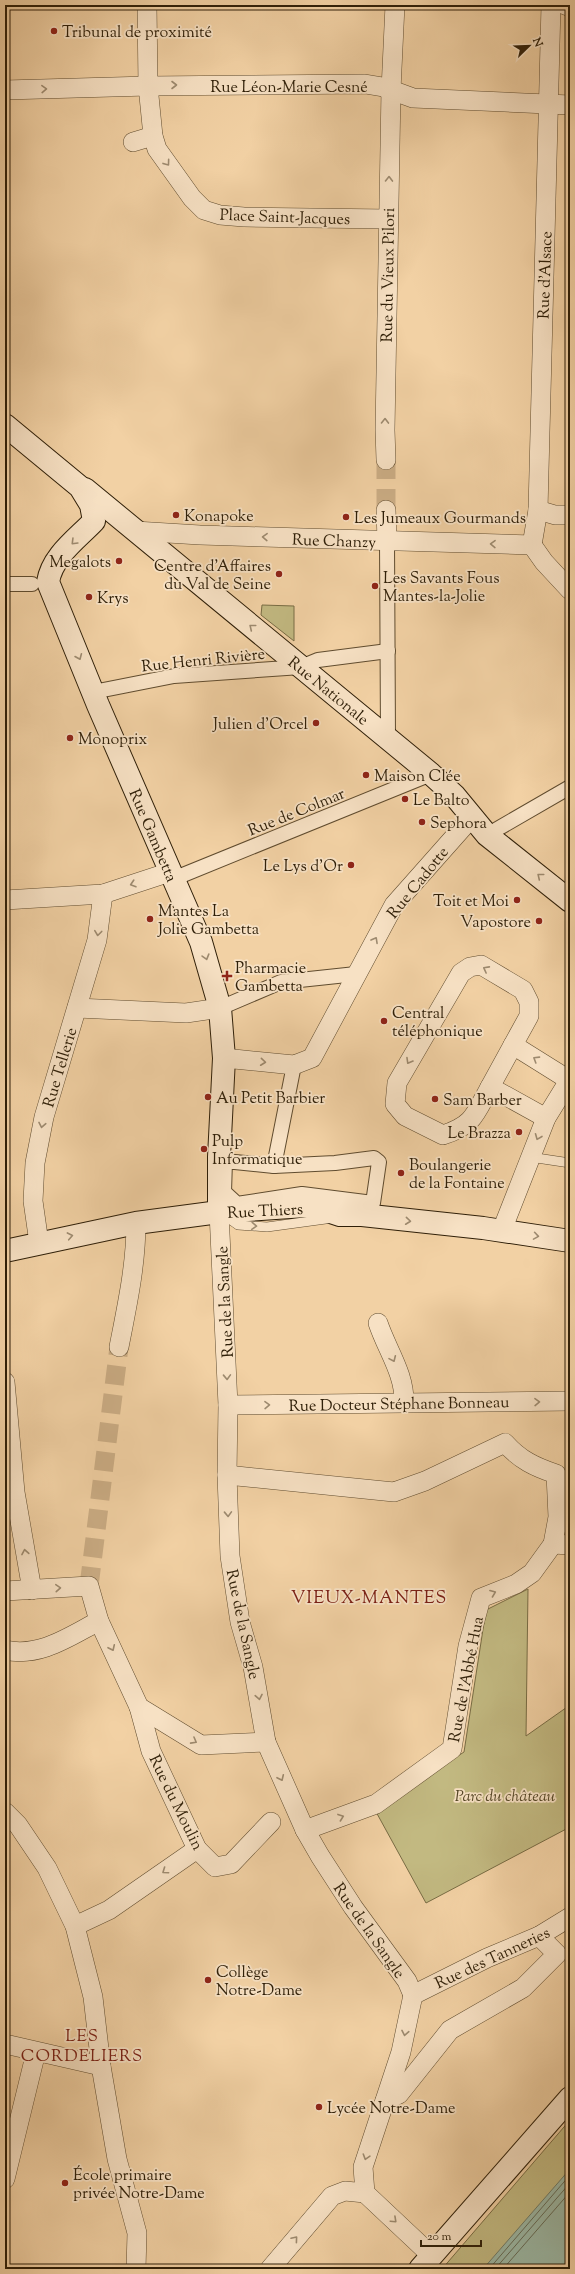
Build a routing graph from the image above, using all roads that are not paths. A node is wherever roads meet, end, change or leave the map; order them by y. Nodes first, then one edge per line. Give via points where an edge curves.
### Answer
1 (147, 5) edge
2 (395, 5) edge
3 (551, 5) edge
4 (565, 5) edge
5 (570, 7) edge
6 (148, 86) junction
7 (387, 89) junction
8 (5, 90) edge
9 (570, 105) edge
10 (548, 106) junction
11 (153, 136) junction
12 (133, 142) dead end
13 (388, 219) junction
14 (5, 425) edge
15 (386, 460) tunnel mouth
16 (80, 487) junction
17 (386, 510) tunnel mouth
18 (538, 510) junction
19 (570, 515) edge
20 (94, 521) junction
21 (131, 528) junction
22 (388, 541) junction
23 (532, 545) junction
24 (5, 584) edge
25 (32, 584) dead end
26 (570, 590) edge
27 (388, 651) junction
28 (301, 667) junction
29 (94, 692) junction
30 (388, 738) junction
31 (431, 774) junction
32 (570, 787) edge
33 (472, 817) junction
34 (487, 835) junction
35 (171, 875) junction
36 (103, 894) junction
37 (5, 900) edge
38 (570, 901) edge
39 (356, 974) junction
40 (77, 1008) junction
41 (220, 1008) junction
42 (513, 1045) junction
43 (224, 1058) junction
44 (294, 1065) junction
45 (570, 1079) edge
46 (490, 1087) junction
47 (546, 1118) junction
48 (530, 1157) junction
49 (570, 1163) edge
50 (274, 1166) junction
51 (219, 1212) junction
52 (136, 1224) junction
53 (502, 1230) junction
54 (570, 1241) edge
55 (39, 1243) junction
56 (5, 1251) edge
57 (378, 1323) dead end
58 (119, 1347) tunnel mouth
59 (5, 1382) edge
60 (570, 1401) edge
61 (404, 1403) junction
62 (228, 1405) junction
63 (227, 1475) junction
64 (561, 1544) edge
65 (32, 1590) junction
66 (5, 1591) edge
67 (99, 1621) junction
68 (5, 1650) edge
69 (139, 1707) junction
70 (266, 1742) junction
71 (5, 1812) edge
72 (271, 1822) dead end
73 (305, 1830) junction
74 (197, 1849) junction
75 (570, 1917) edge
76 (74, 1926) junction
77 (539, 1936) junction
78 (412, 1995) junction
79 (5, 2044) edge
80 (36, 2052) junction
81 (101, 2066) junction
82 (570, 2098) edge
83 (385, 2100) junction
84 (5, 2178) edge
85 (365, 2193) junction
86 (426, 2262) edge
87 (136, 2269) edge
88 (270, 2269) edge

1 - 6 street, Place Saint-Jacques
2 - 7 street, Rue du Vieux Pilori
3 - 10 street, Rue d'Alsace
4 - 5 street
6 -> 7 street, Rue Léon-Marie Cesné via 365,84
8 -> 6 street, Rue Léon-Marie Cesné
6 - 11 street, Place Saint-Jacques
7 - 10 street, Rue Léon-Marie Cesné via 414,98
13 -> 7 street, Rue du Vieux Pilori
9 - 10 street, Rue Léon-Marie Cesné
10 - 18 street, Rue d'Alsace
11 - 12 street
11 -> 13 street, Place Saint-Jacques via 157,149 192,198 204,210 220,215 244,217
15 -> 13 street, Rue du Vieux Pilori
14 - 16 main road
16 - 20 main road via 91,504
16 - 21 main road, Rue Nationale via 88,490
17 - 22 street
18 - 19 street via 555,515
18 - 23 street, Rue d'Alsace
20 - 21 main road via 113,520
20 -> 29 main road, Rue Gambetta via 55,562 48,582
22 -> 21 street, Rue Chanzy via 200,535
28 -> 21 main road, Rue Nationale
23 -> 22 street, Rue Chanzy
22 - 27 street
23 - 26 street
24 - 25 street
27 - 28 street, Rue Henri Rivière via 318,660
27 - 30 street
28 - 29 street, Rue Henri Rivière via 174,676
28 - 30 main road, Rue Nationale
29 - 35 main road, Rue Gambetta
30 - 31 main road, Rue Nationale
31 - 33 main road, Rue Nationale via 454,795
31 - 35 street, Rue de Colmar
32 - 34 street
33 - 34 main road, Rue Nationale
39 -> 33 street, Rue Cadotte via 394,905
38 -> 34 main road, Rue Nationale
35 -> 36 street
35 -> 41 main road, Rue Gambetta via 201,942
36 - 37 street
36 -> 40 street, Rue Tellerie via 97,940
39 - 41 street via 281,982
39 - 44 street, Rue Cadotte via 312,1058
40 - 41 street via 186,1013
40 -> 55 street, Rue Tellerie via 44,1117 35,1163 33,1201
41 - 43 main road, Rue Gambetta
45 -> 42 street
42 - 46 street
42 -> 46 street via 529,1016 529,1002 523,990 481,965 470,967 461,973 397,1083 395,1104 405,1116 443,1135 460,1130 472,1120
43 -> 44 street
43 - 51 main road, Rue Gambetta
44 - 50 street
45 - 47 street
46 - 47 street
47 -> 48 street
48 - 49 lane
48 - 53 street
50 - 50 street via 225,1161 224,1192 237,1204 302,1194 373,1203 379,1162 374,1158
51 - 52 main road, Rue Thiers
51 -> 53 main road, Rue Thiers via 305,1206 340,1215 362,1215
51 -> 62 street, Rue de la Sangle
55 -> 52 main road, Rue Thiers
52 - 58 street via 131,1285
53 -> 54 main road, Rue Thiers
55 - 56 main road, Rue Thiers
57 -> 61 street via 398,1371
65 -> 59 street via 15,1492
61 -> 60 street, Rue Docteur Stéphane Bonneau
62 -> 61 street, Rue Docteur Stéphane Bonneau
62 - 63 street, Rue de la Sangle
63 - 64 street via 394,1492 425,1481 505,1442 516,1455 534,1467 556,1474
63 -> 70 street, Rue de la Sangle via 228,1526 235,1593 260,1702
73 -> 64 street, Rue de l'Abbé Hua via 376,1804 452,1749 468,1646 481,1598 516,1584 532,1573
65 - 66 street
65 -> 67 street, Rue du Moulin via 88,1586
67 - 68 street via 47,1649 12,1652
67 -> 69 street, Rue du Moulin
69 -> 70 street via 201,1745
69 - 74 street, Rue du Moulin via 151,1751
70 -> 73 street, Rue de la Sangle
71 - 76 street via 18,1825 47,1868
72 - 74 street, Rue du Moulin via 231,1864 215,1867
73 - 78 street, Rue de la Sangle via 353,1907 407,1981
74 -> 76 street via 109,1910
75 - 77 street, Rue des Tanneries
76 - 81 street via 93,1997
77 - 78 street, Rue des Tanneries via 486,1958
77 - 83 street via 557,1954 523,1988 450,2030 399,2094
78 -> 83 street via 401,2052
79 - 80 street
80 - 81 street
80 - 84 street
81 - 87 street via 117,2159 137,2233
82 - 86 main road
83 -> 85 street via 363,2168
85 -> 86 street
88 -> 85 street via 332,2196 344,2191

